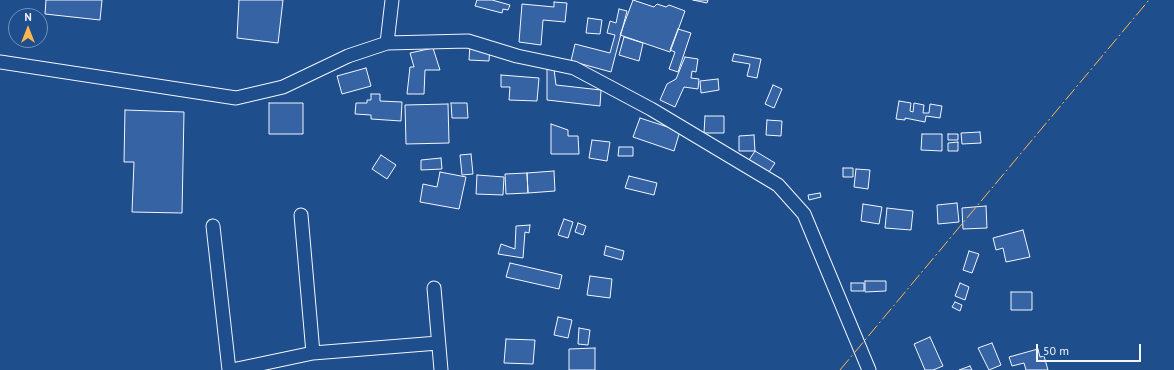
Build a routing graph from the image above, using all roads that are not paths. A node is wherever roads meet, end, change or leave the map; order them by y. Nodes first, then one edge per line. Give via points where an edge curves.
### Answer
1 (392, 0) edge
2 (387, 43) junction
3 (0, 62) edge
4 (301, 215) dead end
5 (213, 226) dead end
6 (434, 288) dead end
7 (438, 343) junction
8 (313, 353) junction
9 (230, 370) edge
10 (441, 370) edge
11 (869, 370) edge

1 - 2 street
2 - 3 street via 348,56 283,87 236,98
2 - 11 street via 468,41 517,56 574,68 651,109 778,185 804,214
4 - 8 street
5 - 9 street
6 - 7 street
7 - 8 street
7 - 10 street
8 - 9 street

